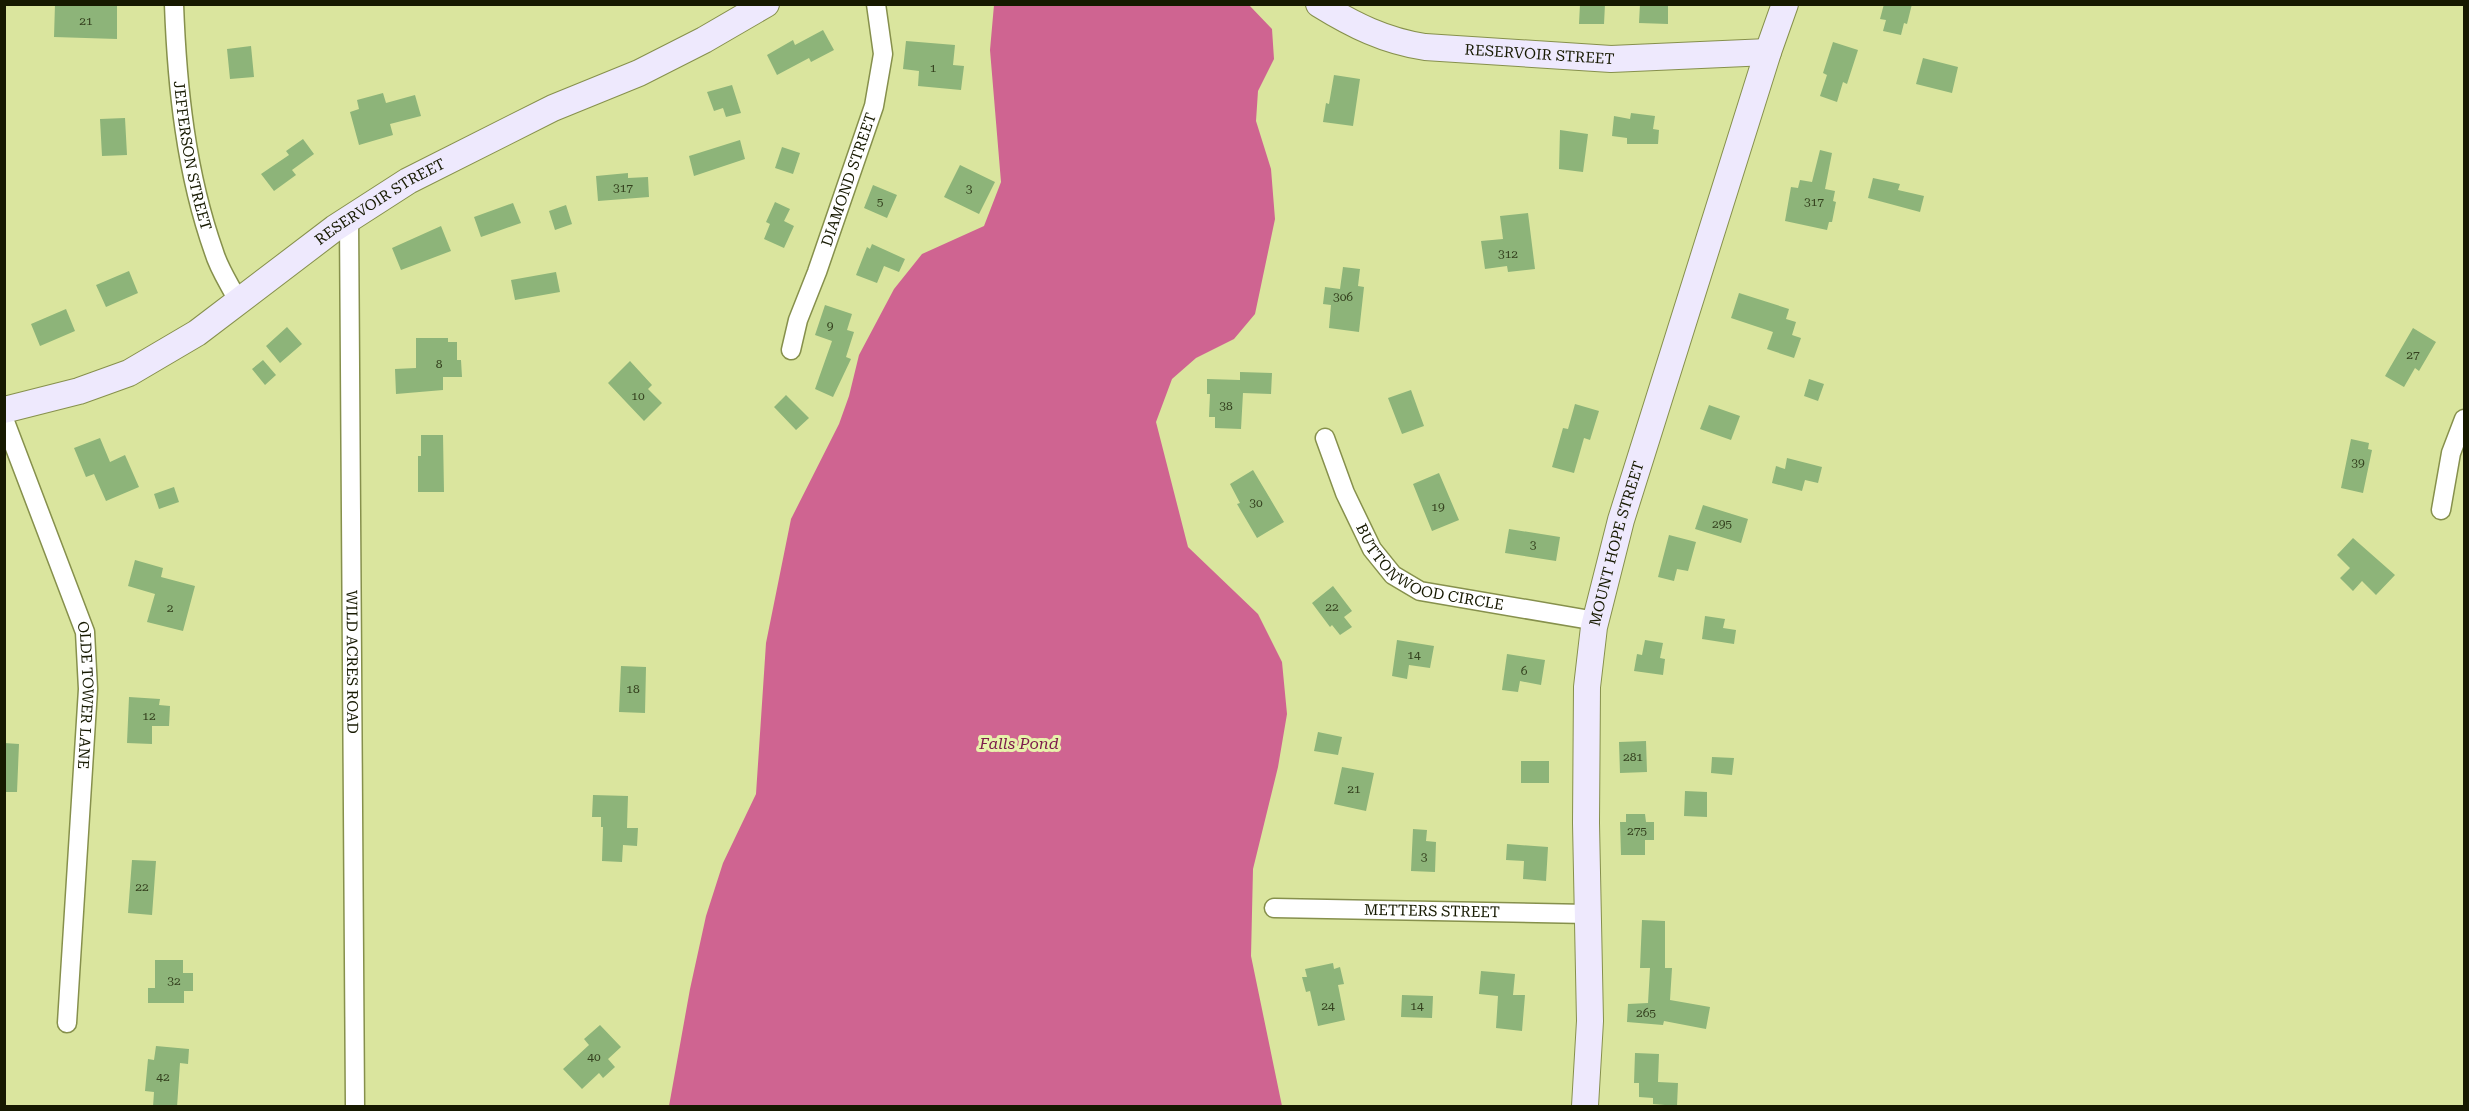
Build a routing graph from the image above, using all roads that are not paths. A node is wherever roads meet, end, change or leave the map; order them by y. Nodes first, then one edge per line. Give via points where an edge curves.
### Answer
1 (174, 4) edge
2 (766, 4) edge
3 (876, 4) edge
4 (1319, 4) edge
5 (1785, 4) edge
6 (1768, 52) junction
7 (349, 218) junction
8 (238, 301) junction
9 (790, 350) dead end
10 (4, 411) edge
11 (4, 418) edge
12 (2464, 419) edge
13 (1325, 438) dead end
14 (2441, 510) dead end
15 (1596, 621) junction
16 (1274, 908) dead end
17 (1588, 914) junction
18 (67, 1023) dead end
19 (355, 1107) edge
20 (1585, 1107) edge

1 - 8 street, JEFFERSON STREET via 179,98 194,174 214,253
2 - 7 street, RESERVOIR STREET via 639,73 553,108 408,181
3 - 9 street, DIAMOND STREET via 883,54 874,106
4 - 6 street, RESERVOIR STREET via 1361,29 1398,43 1425,47 1611,59
5 - 6 street, MOUNT HOPE STREET
6 - 15 street, MOUNT HOPE STREET via 1621,520
7 - 8 street, RESERVOIR STREET
7 - 19 street, WILD ACRES ROAD
8 - 10 street, RESERVOIR STREET via 197,333 129,374
11 - 18 street, OLDE TOWER LANE via 85,632 88,689
12 - 14 street via 2451,453
13 - 15 street, BUTTONWOOD CIRCLE via 1345,493 1372,549 1393,575 1420,591
15 - 17 street, MOUNT HOPE STREET via 1587,699
16 - 17 street, METTERS STREET
17 - 20 street, MOUNT HOPE STREET via 1590,1021

